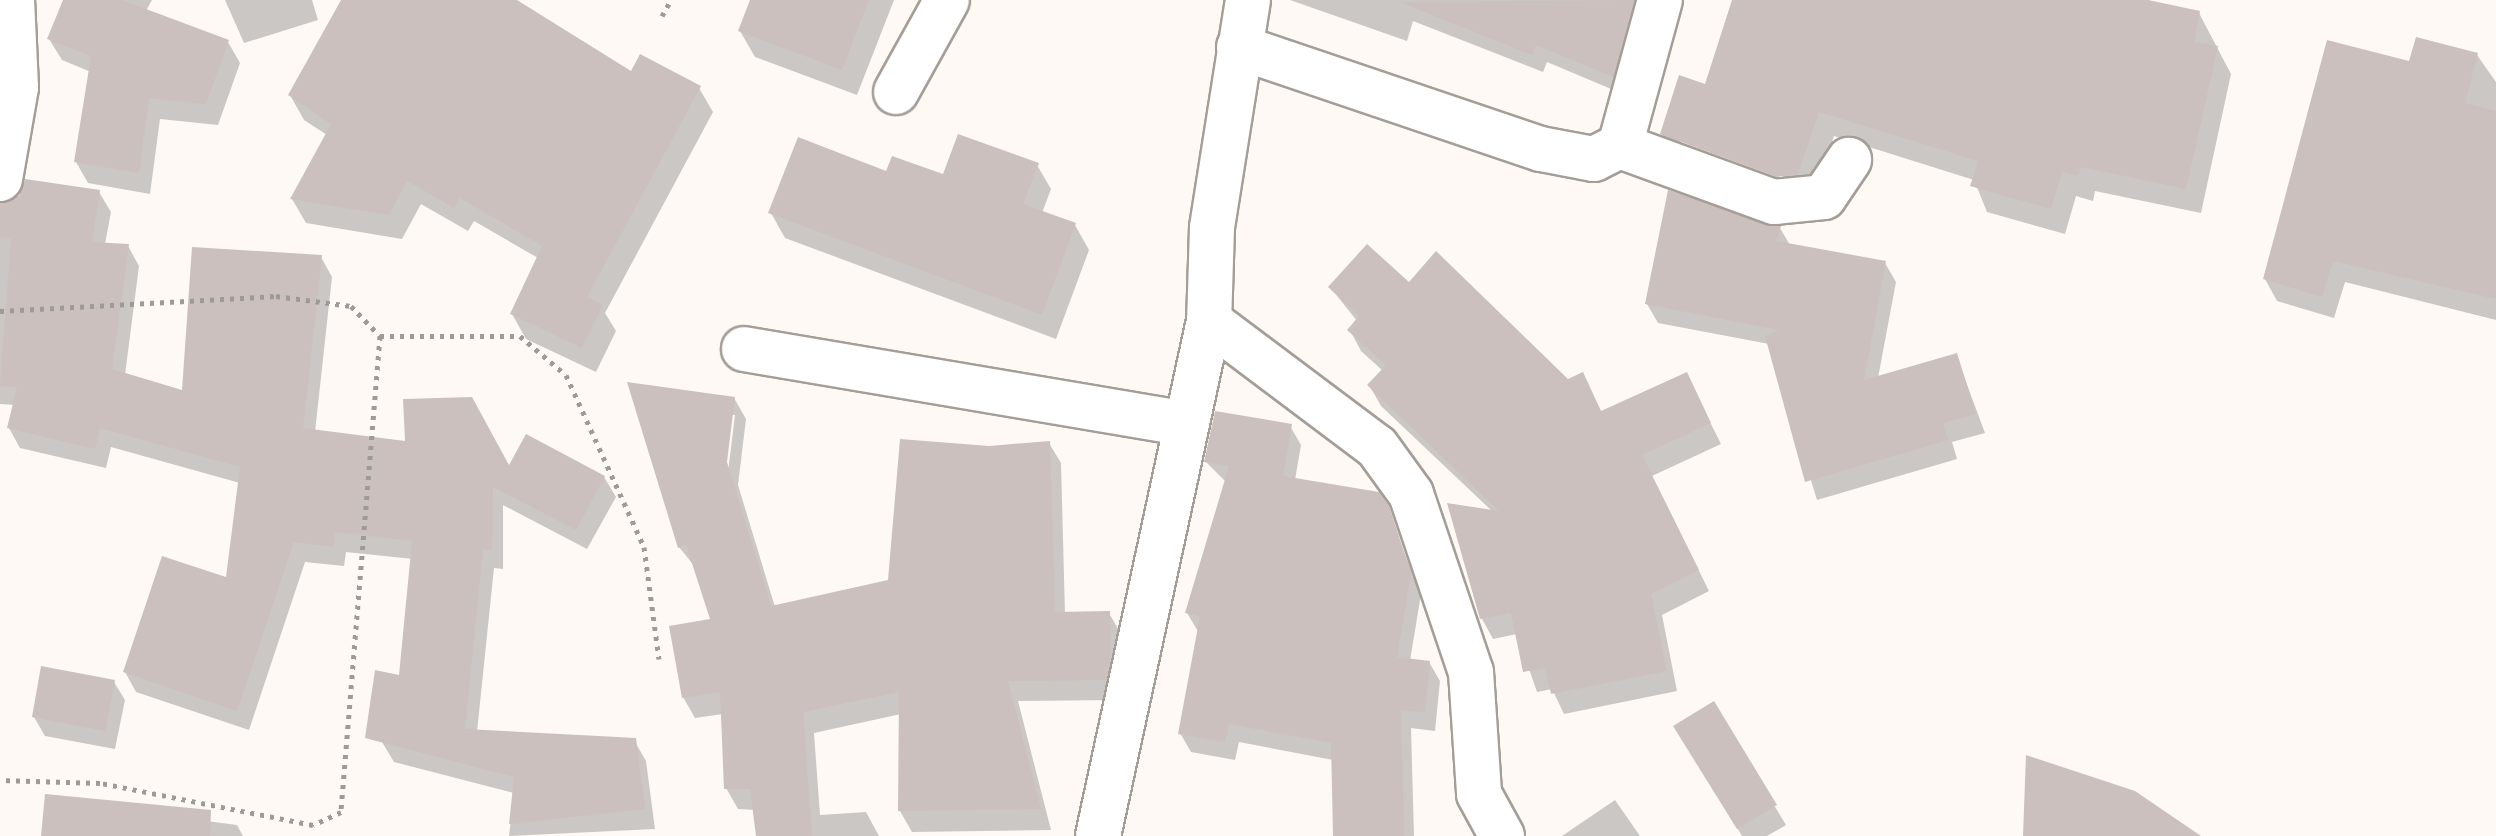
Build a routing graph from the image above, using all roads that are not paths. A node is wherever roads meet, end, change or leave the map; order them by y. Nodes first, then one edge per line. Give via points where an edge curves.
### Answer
1 (12, 0) edge
2 (947, 0) edge
3 (1248, 0) edge
4 (1660, 0) edge
5 (1239, 47) junction
6 (896, 92) dead end
7 (1620, 146) junction
8 (1849, 160) dead end
9 (0, 179) edge
10 (1209, 321) junction
11 (744, 349) dead end
12 (1183, 423) junction
13 (1098, 836) edge
14 (1502, 836) edge

1 - 9 street via 16,87
2 - 6 street
3 - 5 street
4 - 7 street
5 - 7 street via 1541,149 1594,159
5 - 10 street via 1212,228
7 - 8 street via 1774,202 1824,197
10 - 12 street
10 - 14 street via 1377,447 1411,494 1471,672 1479,794
11 - 12 street
12 - 13 street

